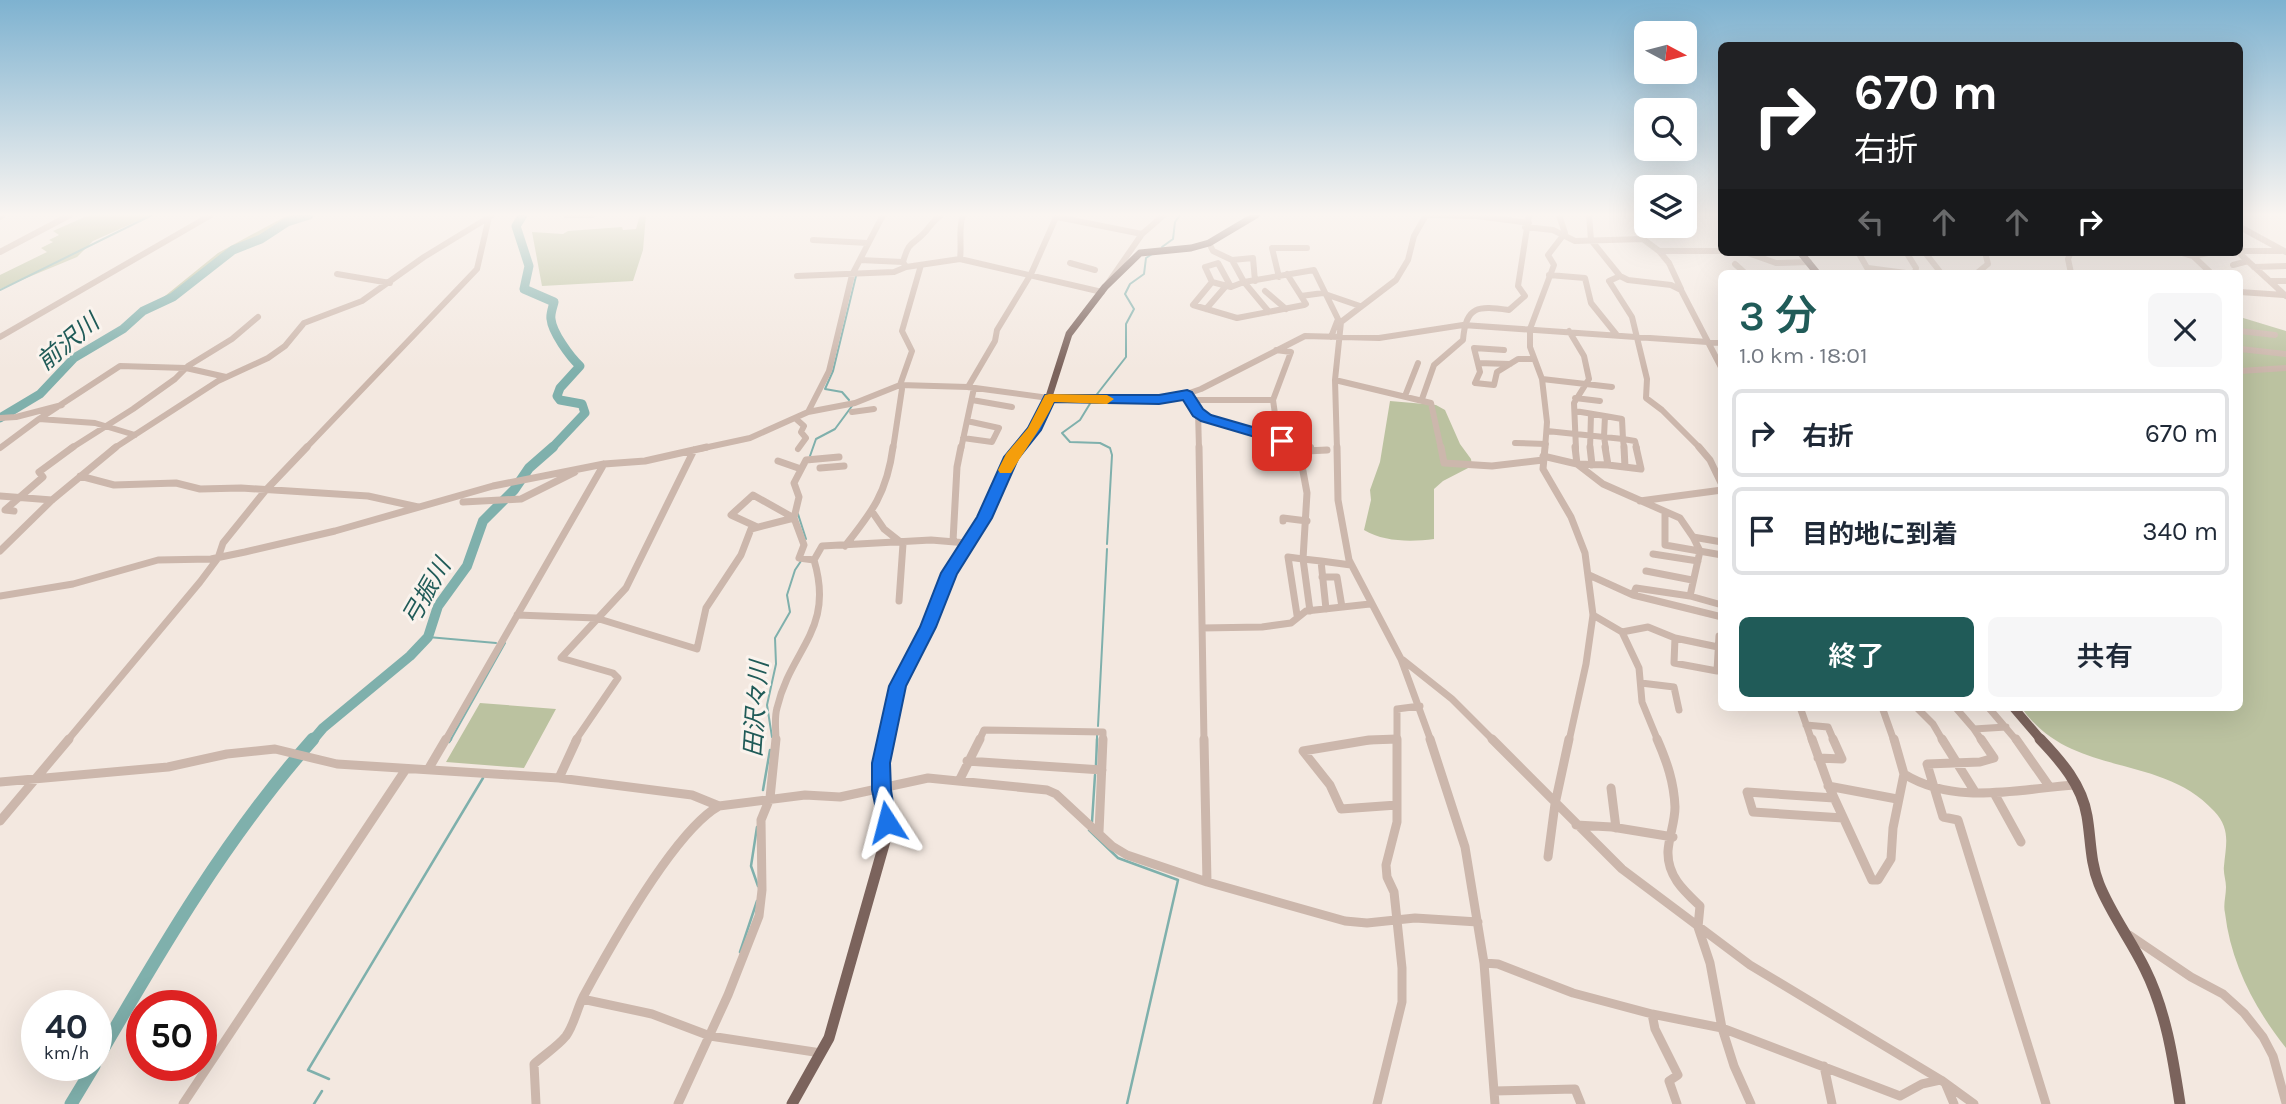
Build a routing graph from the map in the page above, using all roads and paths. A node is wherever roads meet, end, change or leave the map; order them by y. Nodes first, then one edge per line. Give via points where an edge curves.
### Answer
1 (122, 267) edge
2 (412, 267) edge
3 (478, 267) edge
4 (859, 267) edge
5 (902, 267) edge
6 (921, 267) edge
7 (996, 267) edge
8 (1034, 267) edge
9 (1083, 267) edge
10 (1118, 267) edge
11 (1126, 267) edge
12 (1206, 267) edge
13 (1220, 267) edge
14 (1236, 267) edge
15 (1254, 267) edge
16 (1276, 267) edge
17 (1404, 267) edge
18 (1521, 267) edge
19 (1553, 267) edge
20 (1612, 267) edge
21 (1671, 267) edge
22 (2254, 267) joint
23 (2269, 267) edge
24 (1095, 270) dead end
25 (337, 274) dead end
26 (1031, 274) junction
27 (1287, 274) junction
28 (855, 275) junction
29 (1549, 275) junction
30 (797, 276) dead end
31 (1620, 276) junction
32 (1279, 277) junction
33 (1255, 281) junction
34 (2270, 281) junction
35 (2286, 281) edge
36 (1212, 282) junction
37 (1244, 282) junction
38 (390, 283) junction
39 (1228, 286) junction
40 (1104, 289) junction
41 (1681, 290) junction
42 (1265, 291) dead end
43 (2243, 292) edge
44 (1324, 293) junction
45 (1301, 296) junction
46 (2286, 296) edge
47 (1360, 306) junction
48 (1206, 309) junction
49 (1286, 309) junction
50 (1269, 312) junction
51 (258, 317) dead end
52 (1463, 325) junction
53 (1530, 328) junction
54 (1569, 331) junction
55 (2243, 331) edge
56 (1616, 334) junction
57 (2275, 335) dead end
58 (1637, 336) junction
59 (0, 337) edge
60 (1334, 337) junction
61 (1707, 341) junction
62 (1461, 342) junction
63 (1718, 342) edge
64 (1474, 348) junction
65 (1504, 349) dead end
66 (2243, 349) edge
67 (1275, 350) junction
68 (2286, 354) edge
69 (1534, 359) junction
70 (1718, 362) edge
71 (1418, 363) dead end
72 (1478, 363) junction
73 (1511, 364) junction
74 (186, 368) junction
75 (2286, 368) edge
76 (2243, 370) edge
77 (226, 377) junction
78 (1542, 379) junction
79 (1335, 380) junction
80 (1586, 384) junction
81 (900, 385) junction
82 (971, 387) junction
83 (1612, 387) dead end
84 (1405, 396) junction
85 (1189, 397) junction
86 (1049, 398) junction
87 (1422, 398) junction
88 (1575, 398) junction
89 (972, 400) junction
90 (1273, 401) junction
91 (1600, 401) dead end
92 (63, 405) junction
93 (1013, 407) dead end
94 (874, 409) dead end
95 (1574, 411) junction
96 (808, 412) junction
97 (852, 412) dead end
98 (1198, 412) junction
99 (1591, 414) junction
100 (1605, 416) junction
101 (0, 418) edge
102 (795, 418) junction
103 (39, 419) junction
104 (967, 421) junction
105 (106, 426) junction
106 (1548, 431) junction
107 (1573, 433) junction
108 (1270, 434) dead end
109 (135, 435) junction
110 (1589, 435) junction
111 (1604, 437) junction
112 (963, 438) junction
113 (1622, 439) junction
114 (1515, 443) dead end
115 (1546, 444) junction
116 (0, 448) edge
117 (798, 449) dead end
118 (694, 450) junction
119 (1327, 450) junction
120 (1338, 451) junction
121 (839, 457) dead end
122 (1543, 458) junction
123 (778, 461) dead end
124 (604, 464) junction
125 (1577, 464) junction
126 (1592, 464) junction
127 (1608, 465) junction
128 (844, 466) dead end
129 (586, 467) junction
130 (1625, 467) junction
131 (820, 468) dead end
132 (801, 469) junction
133 (80, 475) junction
134 (1718, 476) edge
135 (1718, 489) edge
136 (265, 491) junction
137 (0, 496) edge
138 (19, 497) junction
139 (52, 500) junction
140 (1640, 501) junction
141 (463, 502) dead end
142 (420, 507) junction
143 (14, 511) dead end
144 (1665, 512) junction
145 (873, 513) junction
146 (794, 518) junction
147 (1307, 520) junction
148 (1283, 521) dead end
149 (755, 526) junction
150 (1693, 537) junction
151 (899, 541) junction
152 (954, 541) junction
153 (1718, 541) edge
154 (967, 543) junction
155 (845, 546) junction
156 (1, 550) edge
157 (1700, 551) junction
158 (1653, 554) dead end
159 (1718, 554) edge
160 (218, 558) junction
161 (806, 559) junction
162 (1303, 559) junction
163 (1321, 561) junction
164 (1698, 561) junction
165 (1352, 565) junction
166 (1646, 571) dead end
167 (1590, 575) junction
168 (1692, 580) junction
169 (1322, 581) junction
170 (1307, 584) junction
171 (1633, 595) junction
172 (0, 596) edge
173 (1690, 596) junction
174 (899, 601) dead end
175 (1370, 604) junction
176 (1718, 604) edge
177 (1342, 607) junction
178 (1326, 609) junction
179 (1310, 611) junction
180 (517, 615) junction
181 (1297, 615) junction
182 (1593, 615) junction
183 (1718, 616) edge
184 (596, 618) junction
185 (1202, 628) junction
186 (1622, 632) junction
187 (1675, 638) junction
188 (1718, 647) joint
189 (1401, 659) junction
190 (1641, 683) junction
191 (1420, 706) junction
192 (1679, 710) dead end
193 (1801, 711) edge
194 (1883, 711) edge
195 (1920, 711) edge
196 (1958, 711) edge
197 (1992, 711) edge
198 (2015, 711) edge
199 (1806, 725) junction
200 (2007, 727) junction
201 (1974, 729) junction
202 (1397, 739) junction
203 (1818, 758) junction
204 (967, 761) junction
205 (1957, 763) junction
206 (429, 768) junction
207 (406, 769) junction
208 (1102, 770) junction
209 (1904, 774) junction
210 (559, 778) junction
211 (34, 780) junction
212 (959, 781) junction
213 (0, 782) edge
214 (2075, 785) junction
215 (1828, 786) junction
216 (2049, 786) junction
217 (1611, 788) dead end
218 (1933, 788) junction
219 (881, 790) junction
220 (1975, 792) junction
221 (1994, 793) junction
222 (770, 798) junction
223 (1834, 798) junction
224 (1897, 799) junction
225 (1555, 804) junction
226 (1397, 805) junction
227 (719, 806) junction
228 (1843, 818) junction
229 (0, 821) edge
230 (1575, 825) junction
231 (1093, 827) junction
232 (1616, 828) junction
233 (1673, 837) junction
234 (2021, 842) dead end
235 (1548, 857) dead end
236 (1207, 883) junction
237 (1395, 920) junction
238 (1478, 922) junction
239 (1698, 927) junction
240 (2127, 934) junction
241 (1484, 963) junction
242 (582, 999) junction
243 (1652, 1014) junction
244 (1722, 1028) junction
245 (707, 1035) junction
246 (822, 1053) junction
247 (1824, 1066) junction
248 (1943, 1082) junction
249 (1494, 1091) junction
250 (2286, 1102) edge
251 (183, 1104) edge
252 (536, 1104) edge
253 (678, 1104) edge
254 (792, 1104) edge
255 (1377, 1104) edge
256 (1495, 1104) edge
257 (1581, 1104) edge
258 (1677, 1104) edge
259 (1751, 1104) edge
260 (1832, 1104) edge
261 (1954, 1104) edge
262 (1974, 1104) edge
263 (2046, 1104) edge
264 (2180, 1104) edge

1 - 59 street
2 - 38 street
3 - 136 street
4 - 28 street
5 - 28 street via 894,272
6 - 81 street via 902,331 912,351
7 - 26 street
8 - 26 street
9 - 24 street
10 - 40 street
11 - 40 main road
12 - 36 street
13 - 39 street
14 - 37 street
15 - 33 street
16 - 32 street
17 - 47 street via 1396,279
18 - 52 street via 1518,286 1525,296 1508,310 1475,308
19 - 29 street
20 - 31 street
21 - 41 street
22 - 23 street
22 - 34 street
25 - 38 street
26 - 40 street
26 - 82 street
27 - 32 street
27 - 44 street via 1314,270
27 - 45 street
28 - 30 street
28 - 96 street via 829,371
29 - 53 street
29 - 56 street via 1585,278 1591,303
31 - 41 street
31 - 58 street via 1609,281 1632,317
32 - 33 street
33 - 37 street
34 - 35 street
34 - 46 street
36 - 39 street
36 - 48 street via 1193,305
37 - 39 street
37 - 50 street
38 - 77 street via 353,306 304,323 268,358
39 - 48 street
40 - 86 main road via 1069,334
41 - 61 street
42 - 49 street
43 - 46 street
44 - 45 street
44 - 47 street
44 - 60 street via 1338,319
45 - 49 street via 1306,304
47 - 60 street via 1341,322
48 - 50 street via 1237,318
49 - 50 street
51 - 74 street
52 - 53 street
52 - 60 street via 1379,338
52 - 62 street
53 - 54 street
53 - 69 street
54 - 56 street
54 - 80 street via 1584,356
55 - 57 street
56 - 58 street
58 - 61 street
58 - 134 street via 1647,379 1646,398 1702,447
60 - 67 street via 1305,336
60 - 79 street
61 - 63 street
61 - 70 street
62 - 64 street
62 - 87 street via 1434,365
64 - 65 street
64 - 72 street
66 - 68 street
67 - 85 street
67 - 90 street via 1291,352
69 - 73 street
69 - 78 street
71 - 84 street
72 - 73 street
72 - 73 street via 1475,383 1494,385 1497,372
74 - 77 street
74 - 92 street via 120,366
74 - 105 street
75 - 76 street
77 - 109 street
78 - 80 street
78 - 106 street
79 - 84 street
79 - 120 street
80 - 83 street
80 - 88 street
81 - 82 street
81 - 96 street via 855,403
81 - 145 street via 891,464
82 - 86 street
82 - 89 street
84 - 87 street
85 - 86 street
85 - 90 street
85 - 98 street
86 - 154 main road via 1034,430 1011,457 984,518
87 - 122 street via 1431,403 1444,463 1492,466
88 - 91 street
88 - 95 street
89 - 93 street
89 - 104 street
90 - 108 street via 1276,421
92 - 101 street
92 - 103 street
94 - 97 street
95 - 99 street
95 - 107 street
96 - 102 street
98 - 119 street via 1269,437
98 - 185 street
99 - 100 street
99 - 110 street
100 - 111 street
100 - 113 street via 1622,419
102 - 117 street via 804,426 801,432 806,438
102 - 118 street via 758,436
103 - 105 street
103 - 116 street
104 - 112 street
104 - 112 street via 999,428 992,442
105 - 109 street
105 - 138 street via 48,463 38,472 43,477
106 - 107 street
106 - 115 street
107 - 110 street
107 - 125 street
109 - 133 street
110 - 111 street
110 - 126 street
111 - 113 street
111 - 127 street
112 - 152 street
113 - 130 street
113 - 130 street via 1635,441 1641,469
114 - 115 street
115 - 122 street
118 - 124 street
118 - 184 street via 626,588
119 - 120 street
119 - 147 street via 1300,455 1306,469
120 - 165 street via 1338,500
121 - 132 street via 809,459
122 - 125 street
122 - 167 street via 1545,473 1577,530
123 - 132 street
124 - 129 street
124 - 180 street
125 - 126 street
125 - 140 street via 1593,478
126 - 127 street
127 - 130 street
128 - 131 street
129 - 141 street via 531,496
129 - 142 street
132 - 146 street via 794,483 799,497
133 - 136 street via 114,485 176,483 200,489
133 - 139 street
135 - 140 street
136 - 142 street via 368,496
136 - 160 street via 223,543
137 - 138 street
138 - 139 street
138 - 143 street via 5,510
139 - 156 street
140 - 144 street
142 - 160 street
144 - 150 street via 1680,518
144 - 157 street via 1665,545
145 - 151 street
145 - 155 street
146 - 149 street
146 - 149 street via 753,495 731,515
146 - 161 street
147 - 148 street
147 - 162 street
149 - 184 street via 706,608 697,649
150 - 153 street
150 - 157 street
151 - 152 street
151 - 155 street
151 - 174 street via 903,544
152 - 154 street
154 - 219 main road via 898,686 884,744
155 - 161 street via 822,546
157 - 159 street
157 - 164 street
158 - 164 street
160 - 172 street via 158,560 73,584
160 - 211 street
161 - 222 street via 821,577 822,594 807,645 778,704
162 - 163 street
162 - 170 street
162 - 181 street via 1288,557
163 - 165 street
163 - 169 street
164 - 168 street
165 - 175 street
166 - 168 street
167 - 171 street
167 - 182 street
168 - 173 street
169 - 170 street
169 - 177 street via 1336,577
169 - 178 street
170 - 179 street
171 - 173 street via 1636,588
171 - 183 street
173 - 176 street
175 - 177 street
175 - 189 street
177 - 178 street
178 - 179 street
179 - 181 street
180 - 184 street
180 - 206 street
181 - 185 street via 1291,622 1262,627
182 - 186 street
182 - 225 street
184 - 210 street via 561,658 618,678 575,741
185 - 236 street
186 - 187 street via 1648,626
186 - 190 street
187 - 188 street
187 - 188 street via 1674,663 1717,671
189 - 191 street
189 - 225 street via 1452,699
190 - 192 street via 1674,687
190 - 233 street via 1642,702 1673,777
191 - 202 street via 1397,709
191 - 238 street via 1465,847
193 - 199 street
194 - 209 street
195 - 205 street
196 - 201 street
197 - 200 street
198 - 214 main road
199 - 203 street
199 - 203 street via 1828,727 1842,759
200 - 201 street
200 - 216 street
201 - 205 street via 1994,758
202 - 226 street
202 - 226 street via 1303,751 1330,785 1341,809
203 - 215 street
204 - 208 street
204 - 208 street via 984,730 1103,732
204 - 212 street
205 - 218 street via 1927,764
205 - 220 street
206 - 207 street
206 - 210 street
207 - 211 street via 337,764 295,751 267,749 168,767
207 - 251 street
208 - 231 street
209 - 218 street
209 - 224 street
210 - 227 street via 692,795
211 - 213 street
211 - 229 street
212 - 219 street via 928,778
212 - 231 street via 1047,790
214 - 216 street
214 - 240 main road via 2085,806 2090,855 2099,886
215 - 223 street
215 - 224 street
216 - 221 street
217 - 232 street
218 - 220 street
218 - 263 street via 1943,817 1958,820
219 - 222 street via 840,797
219 - 246 main road via 885,841
220 - 221 street
221 - 234 street
222 - 227 street
222 - 245 street via 760,833 759,914 720,1017
223 - 228 street
223 - 228 street via 1747,792 1753,812
224 - 228 street via 1891,859 1878,880 1872,880
225 - 230 street
225 - 235 street
226 - 237 street via 1386,865 1394,891
227 - 242 street via 670,856
230 - 232 street
230 - 239 street via 1622,869
231 - 236 street via 1127,855
232 - 233 street
233 - 239 street via 1670,865 1677,884 1700,906
236 - 237 street via 1345,921
237 - 238 street
237 - 255 street via 1402,1002
238 - 241 street
239 - 244 street
239 - 248 street via 1802,999
240 - 250 street via 2244,1013 2273,1056
240 - 264 main road via 2166,1026
241 - 243 street
241 - 249 street
242 - 245 street via 652,1014
242 - 252 street via 567,1035 534,1064
243 - 244 street
243 - 258 street via 1678,1074 1669,1081
244 - 247 street
244 - 259 street
245 - 246 street
245 - 253 street
246 - 254 main road
247 - 248 street via 1900,1096 1922,1084
247 - 260 street
248 - 261 street
248 - 262 street
249 - 256 street
249 - 257 street via 1575,1088

